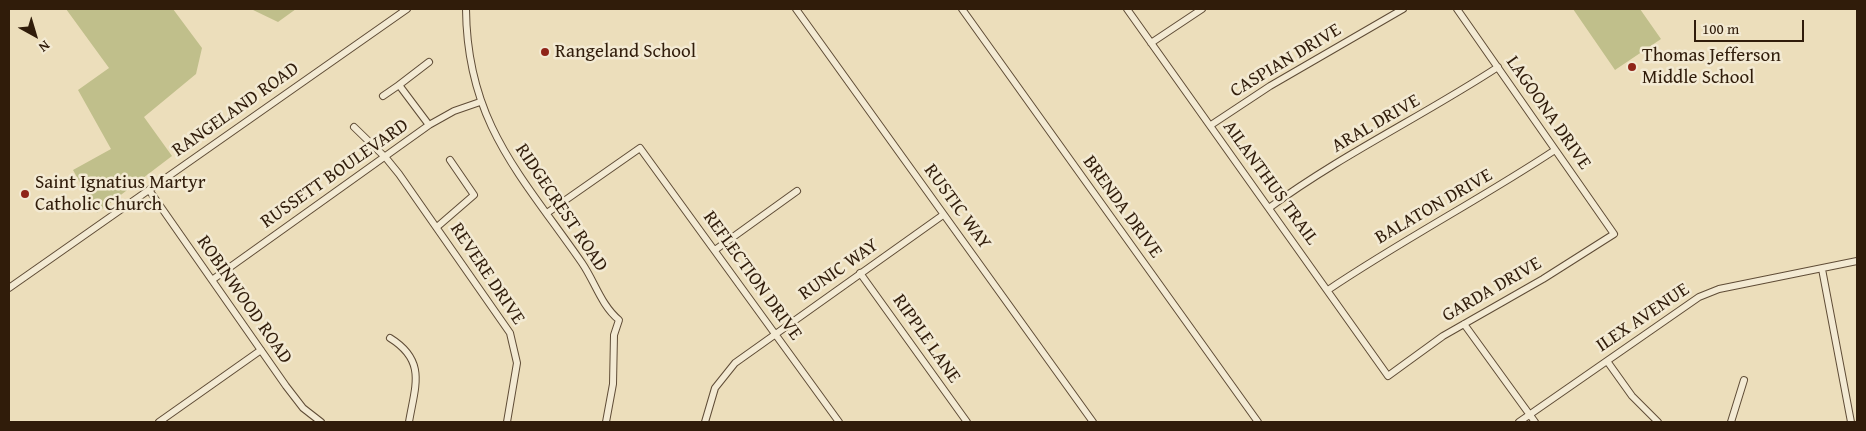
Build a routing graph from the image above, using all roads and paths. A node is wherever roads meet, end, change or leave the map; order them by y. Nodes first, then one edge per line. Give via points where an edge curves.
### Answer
1 (407, 9) edge
2 (466, 9) edge
3 (796, 9) edge
4 (962, 9) edge
5 (1126, 9) edge
6 (1202, 9) edge
7 (1403, 9) edge
8 (1457, 9) edge
9 (1151, 43) junction
10 (429, 62) dead end
11 (1498, 67) junction
12 (399, 85) junction
13 (383, 96) dead end
14 (480, 102) junction
15 (429, 125) junction
16 (1211, 125) junction
17 (354, 127) dead end
18 (1556, 150) junction
19 (386, 158) junction
20 (450, 160) dead end
21 (149, 190) junction
22 (797, 191) dead end
23 (1269, 208) junction
24 (547, 213) junction
25 (943, 214) junction
26 (437, 226) junction
27 (1614, 234) joint
28 (715, 250) junction
29 (1857, 261) edge
30 (1822, 269) junction
31 (860, 273) junction
32 (212, 280) junction
33 (9, 288) edge
34 (1328, 290) junction
35 (1464, 324) junction
36 (776, 334) junction
37 (390, 338) dead end
38 (261, 350) junction
39 (1607, 361) junction
40 (1388, 376) joint
41 (1744, 380) dead end
42 (1530, 415) junction
43 (159, 422) edge
44 (321, 422) edge
45 (409, 422) edge
46 (507, 422) edge
47 (606, 422) edge
48 (705, 422) edge
49 (839, 422) edge
50 (967, 422) edge
51 (1093, 422) edge
52 (1258, 422) edge
53 (1520, 422) edge
54 (1535, 422) edge
55 (1658, 422) edge
56 (1731, 422) edge
57 (1851, 422) edge

1 - 21 street, RANGELAND ROAD
2 - 14 street, RIDGECREST ROAD via 468,48
3 - 25 street, RUSTIC WAY
4 - 52 street, BRENDA DRIVE
5 - 9 street, AILANTHUS TRAIL
6 - 9 street
7 - 16 street, CASPIAN DRIVE via 1270,86
8 - 11 street, LAGOONA DRIVE
9 - 16 street, AILANTHUS TRAIL
10 - 12 street
11 - 18 street, LAGOONA DRIVE
11 - 23 street, ARAL DRIVE via 1312,178
12 - 13 street
12 - 15 street
14 - 15 street, RUSSETT BOULEVARD
14 - 24 street, RIDGECREST ROAD via 499,144
15 - 19 street, RUSSETT BOULEVARD
16 - 23 street, AILANTHUS TRAIL
17 - 19 street, REVERE DRIVE
18 - 27 street, LAGOONA DRIVE
18 - 34 street, BALATON DRIVE
19 - 26 street, REVERE DRIVE
19 - 32 street, RUSSETT BOULEVARD
20 - 26 street via 474,195
21 - 32 street, ROBINWOOD ROAD
21 - 33 street, RANGELAND ROAD
22 - 28 street
23 - 34 street, AILANTHUS TRAIL
24 - 28 street, REFLECTION DRIVE via 640,148
24 - 47 street, RIDGECREST ROAD via 595,282 607,309 619,322 614,335
25 - 31 street, RUNIC WAY
25 - 51 street, RUSTIC WAY
26 - 46 street, REVERE DRIVE via 505,322 514,343 517,363
27 - 35 street, GARDA DRIVE
28 - 36 street, REFLECTION DRIVE
29 - 30 street, ILEX AVENUE
30 - 39 street, ILEX AVENUE via 1709,292
30 - 57 street
31 - 36 street, RUNIC WAY
31 - 50 street, RIPPLE LANE
32 - 38 street, ROBINWOOD ROAD
34 - 40 street, AILANTHUS TRAIL
35 - 40 street, GARDA DRIVE
35 - 42 street
36 - 48 street, RUNIC WAY via 724,374 711,396
36 - 49 street, REFLECTION DRIVE
37 - 45 street via 407,350 415,364
38 - 43 street
38 - 44 street, ROBINWOOD ROAD via 303,408
39 - 42 street, ILEX AVENUE
39 - 55 street via 1632,396
41 - 56 street
42 - 53 street, ILEX AVENUE
42 - 54 street

